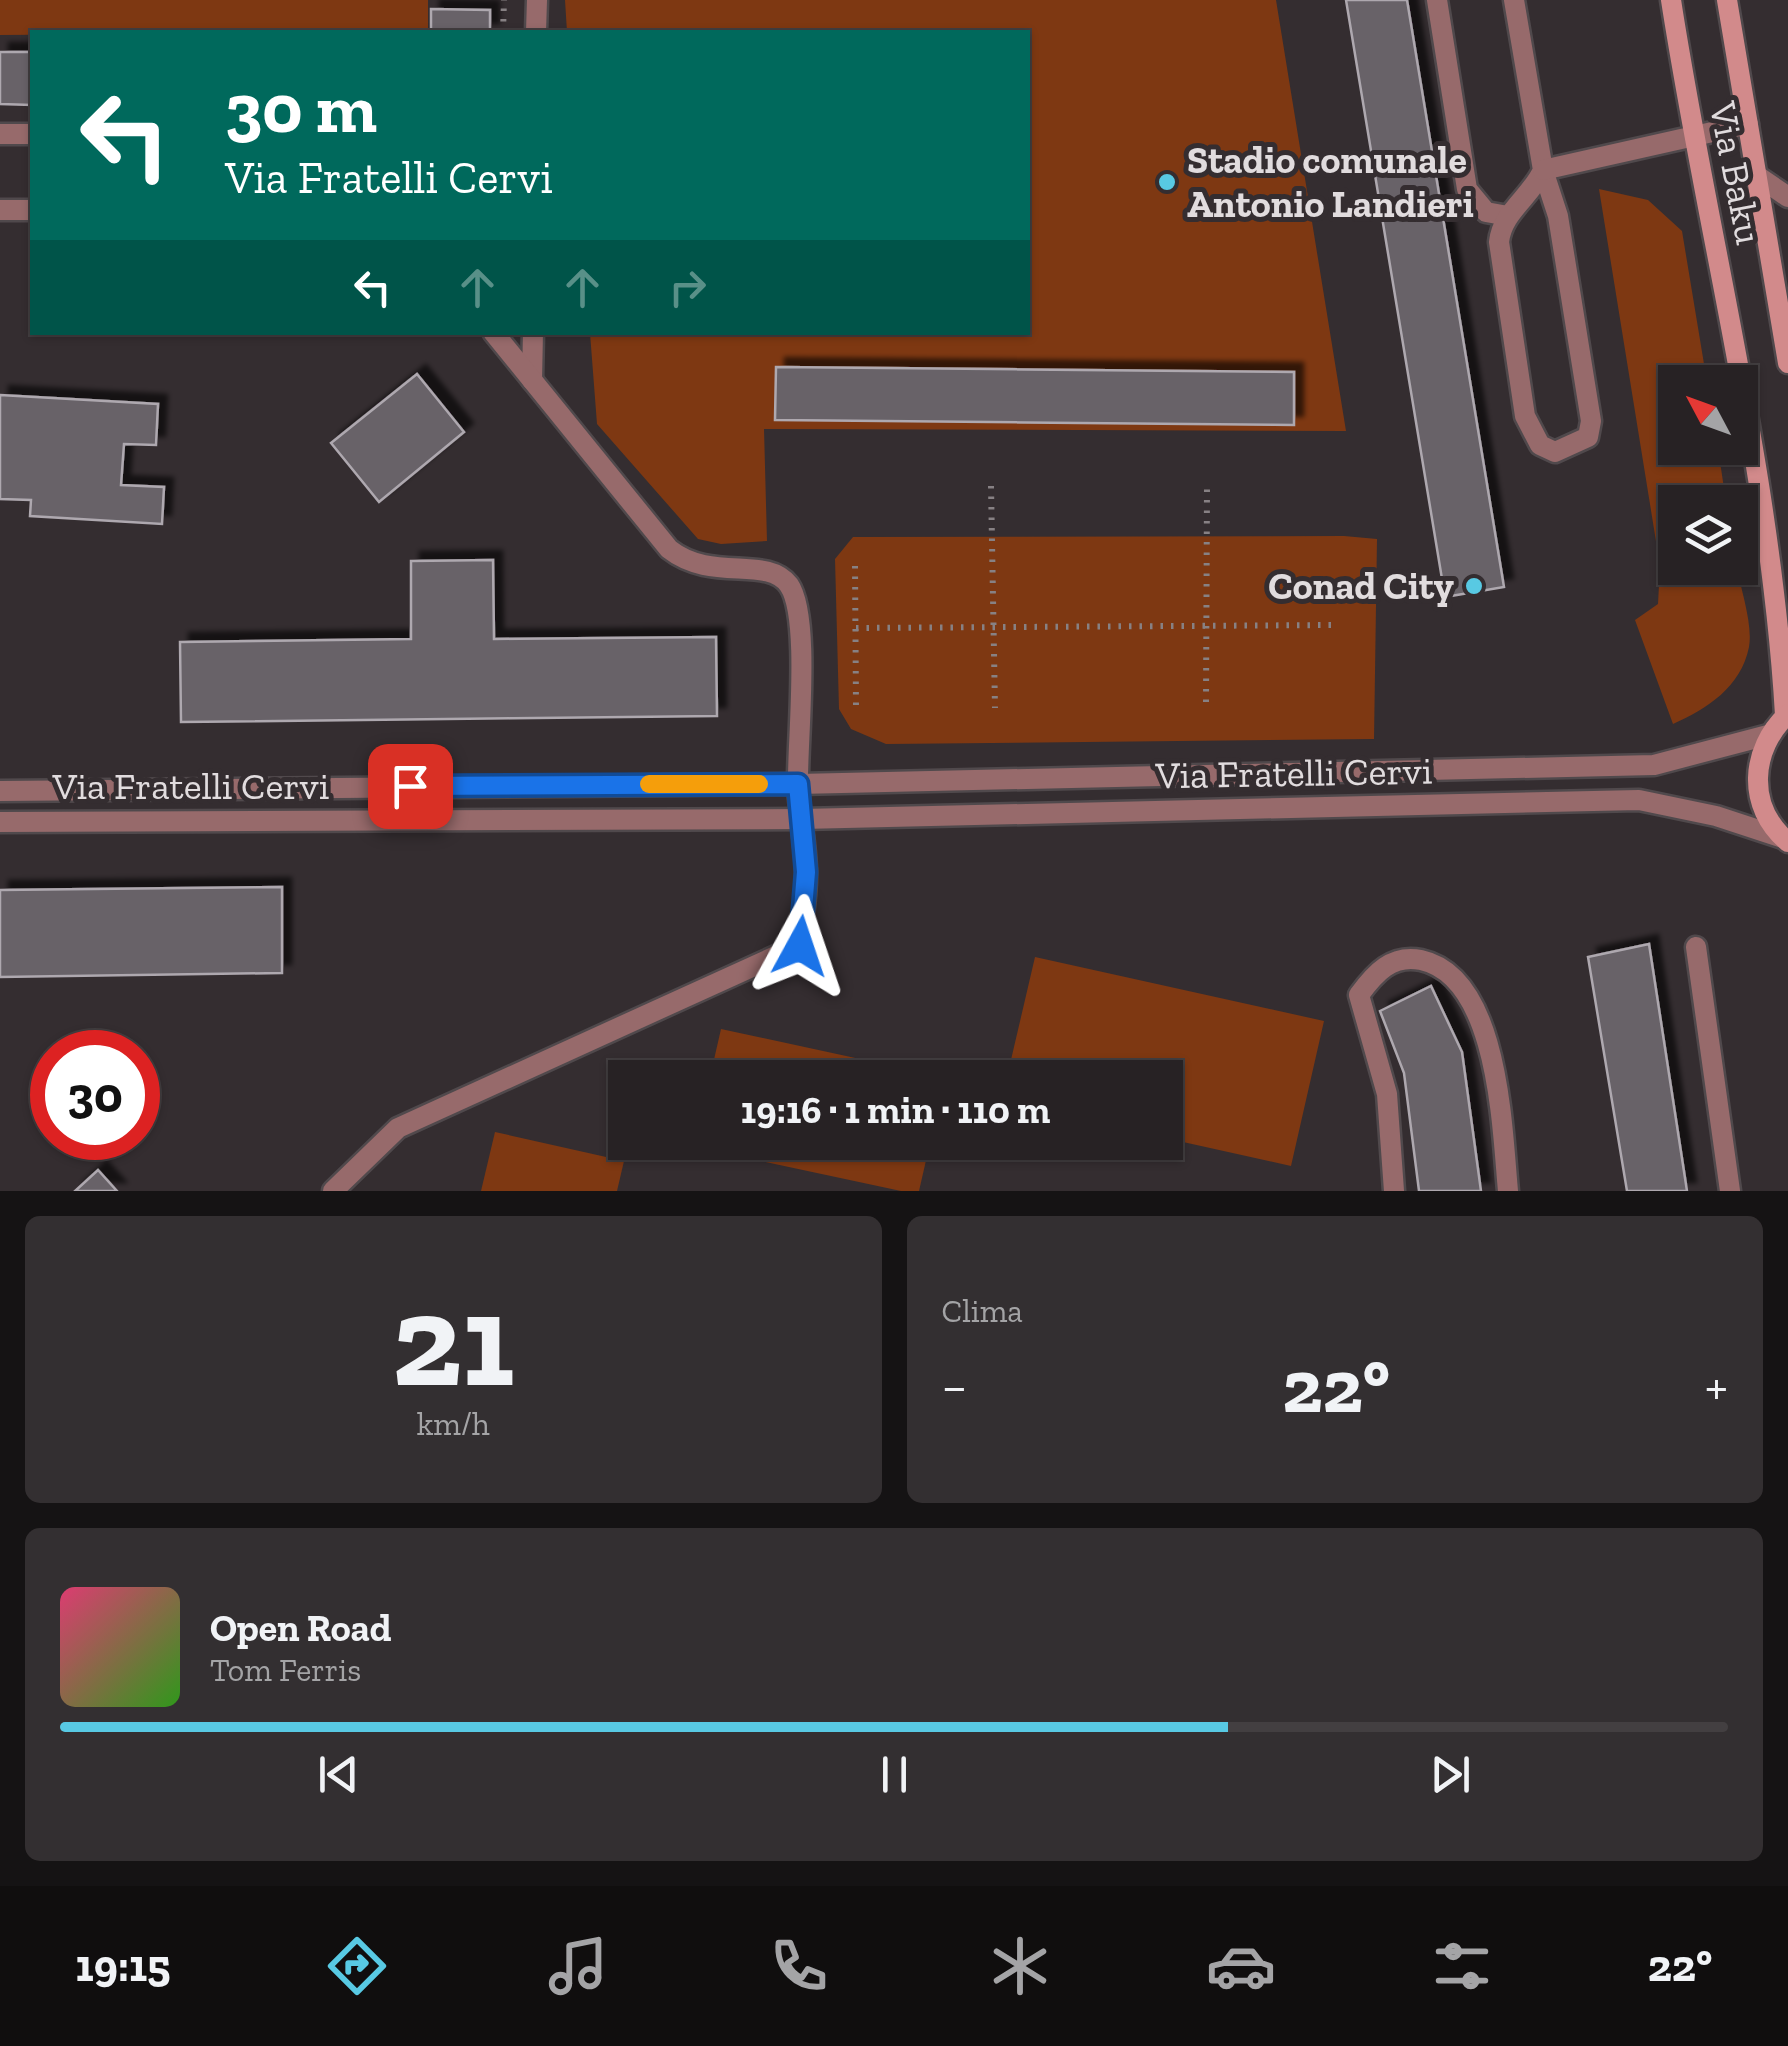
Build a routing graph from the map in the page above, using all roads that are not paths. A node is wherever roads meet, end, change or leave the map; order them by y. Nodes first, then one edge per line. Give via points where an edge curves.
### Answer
1 (537, 0) edge
2 (1437, 0) edge
3 (1514, 0) edge
4 (1671, 0) edge
5 (1727, 0) edge
6 (536, 30) edge
7 (1748, 124) junction
8 (0, 134) edge
9 (30, 134) edge
10 (1692, 135) junction
11 (1543, 170) junction
12 (1756, 175) junction
13 (1788, 197) edge
14 (0, 210) edge
15 (30, 210) edge
16 (1508, 216) junction
17 (496, 335) edge
18 (532, 335) edge
19 (1788, 364) edge
20 (532, 380) junction
21 (1787, 715) edge
22 (1768, 735) junction
23 (798, 784) junction
24 (0, 791) edge
25 (802, 819) junction
26 (0, 822) edge
27 (1786, 840) edge
28 (1696, 948) dead end
29 (333, 1191) edge
30 (1394, 1191) edge
31 (1508, 1191) edge
32 (1730, 1191) edge

1 - 6 street
2 - 16 street via 1467,189 1477,206
3 - 11 street
4 - 10 main road, Via Baku
5 - 7 main road, Via Baku
7 - 10 street
7 - 12 main road, Via Baku
8 - 9 street
10 - 11 street
10 - 21 main road, Via Baku via 1757,454
11 - 16 street
11 - 16 street via 1558,216 1592,421 1588,438 1555,452 1540,444 1525,416 1498,242
12 - 13 street
12 - 19 main road, Via Baku
14 - 15 street
17 - 20 street
18 - 20 street
20 - 23 street via 687,563 713,570 768,568 788,584 796,602 803,700
21 - 22 main road
22 - 23 street, Via Fratelli Cervi via 1654,765
22 - 27 main road via 1757,789 1766,816
23 - 24 street, Via Fratelli Cervi
23 - 25 street
25 - 26 street, Via Fratelli Cervi
25 - 27 street, Via Fratelli Cervi via 1639,800
25 - 29 street via 800,946 398,1128
28 - 32 street
30 - 31 street via 1387,1094 1359,995 1377,970 1409,958 1431,962 1473,998 1499,1089

